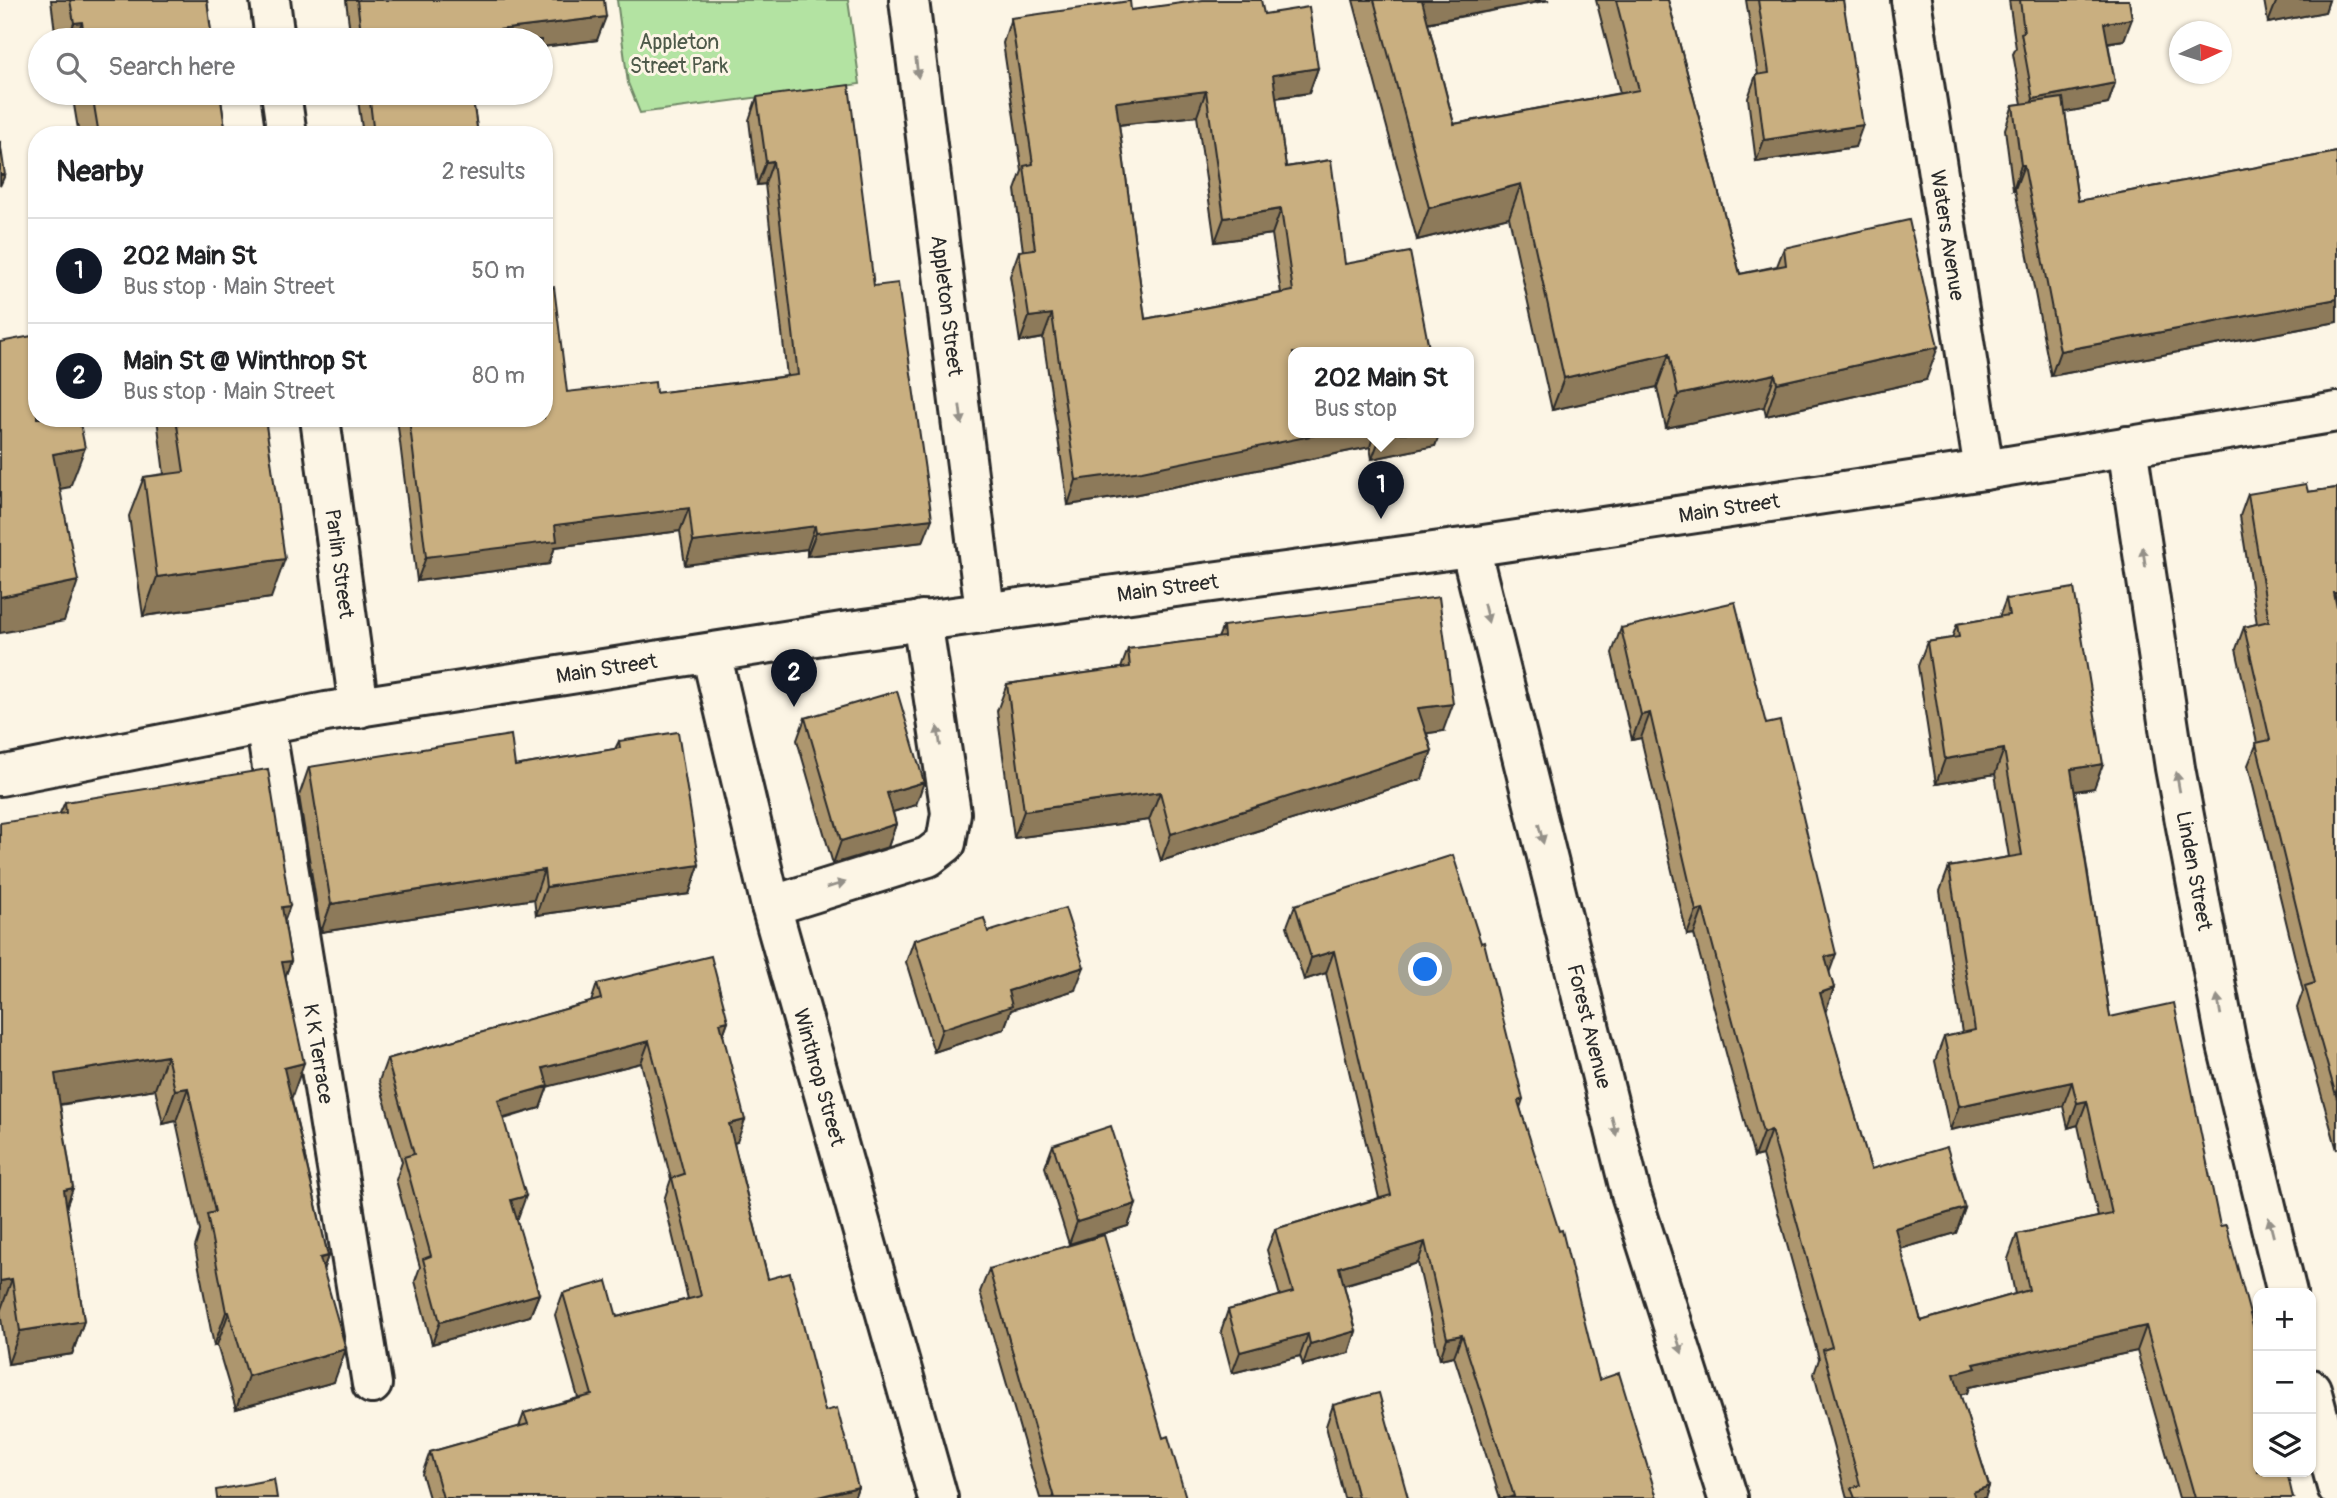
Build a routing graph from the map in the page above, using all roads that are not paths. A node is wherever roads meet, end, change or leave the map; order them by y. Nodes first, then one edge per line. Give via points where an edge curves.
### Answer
1 (270, 0) edge
2 (909, 0) edge
3 (1911, 0) edge
4 (274, 28) edge
5 (283, 105) edge
6 (286, 126) edge
7 (2337, 412) edge
8 (321, 427) edge
9 (2127, 446) junction
10 (1984, 470) junction
11 (1470, 547) junction
12 (985, 611) junction
13 (922, 620) junction
14 (711, 653) junction
15 (359, 708) junction
16 (265, 724) junction
17 (0, 776) edge
18 (771, 906) junction
19 (2286, 1288) edge
20 (372, 1384) dead end
21 (2316, 1408) edge
22 (2337, 1487) edge
23 (938, 1498) edge
24 (1728, 1498) edge

1 - 4 street
2 -> 12 street, Appleton Street
3 - 10 street, Waters Avenue
5 - 6 street
7 - 9 street, Main Street
8 - 15 street, Parlin Street
9 - 10 street, Main Street
19 -> 9 street, Linden Street via 2227,1045 2175,768
10 - 11 street, Main Street
11 - 12 street, Main Street
11 -> 24 street, Forest Avenue via 1631,1194
12 - 13 street, Main Street
13 - 14 street, Main Street
18 -> 13 street via 928,857 946,843 951,813
14 - 15 street, Main Street
14 - 18 street, Winthrop Street
15 - 16 street, Main Street
16 - 17 street, Main Street
16 - 20 street, K K Terrace
18 - 23 street, Winthrop Street
21 - 22 street

